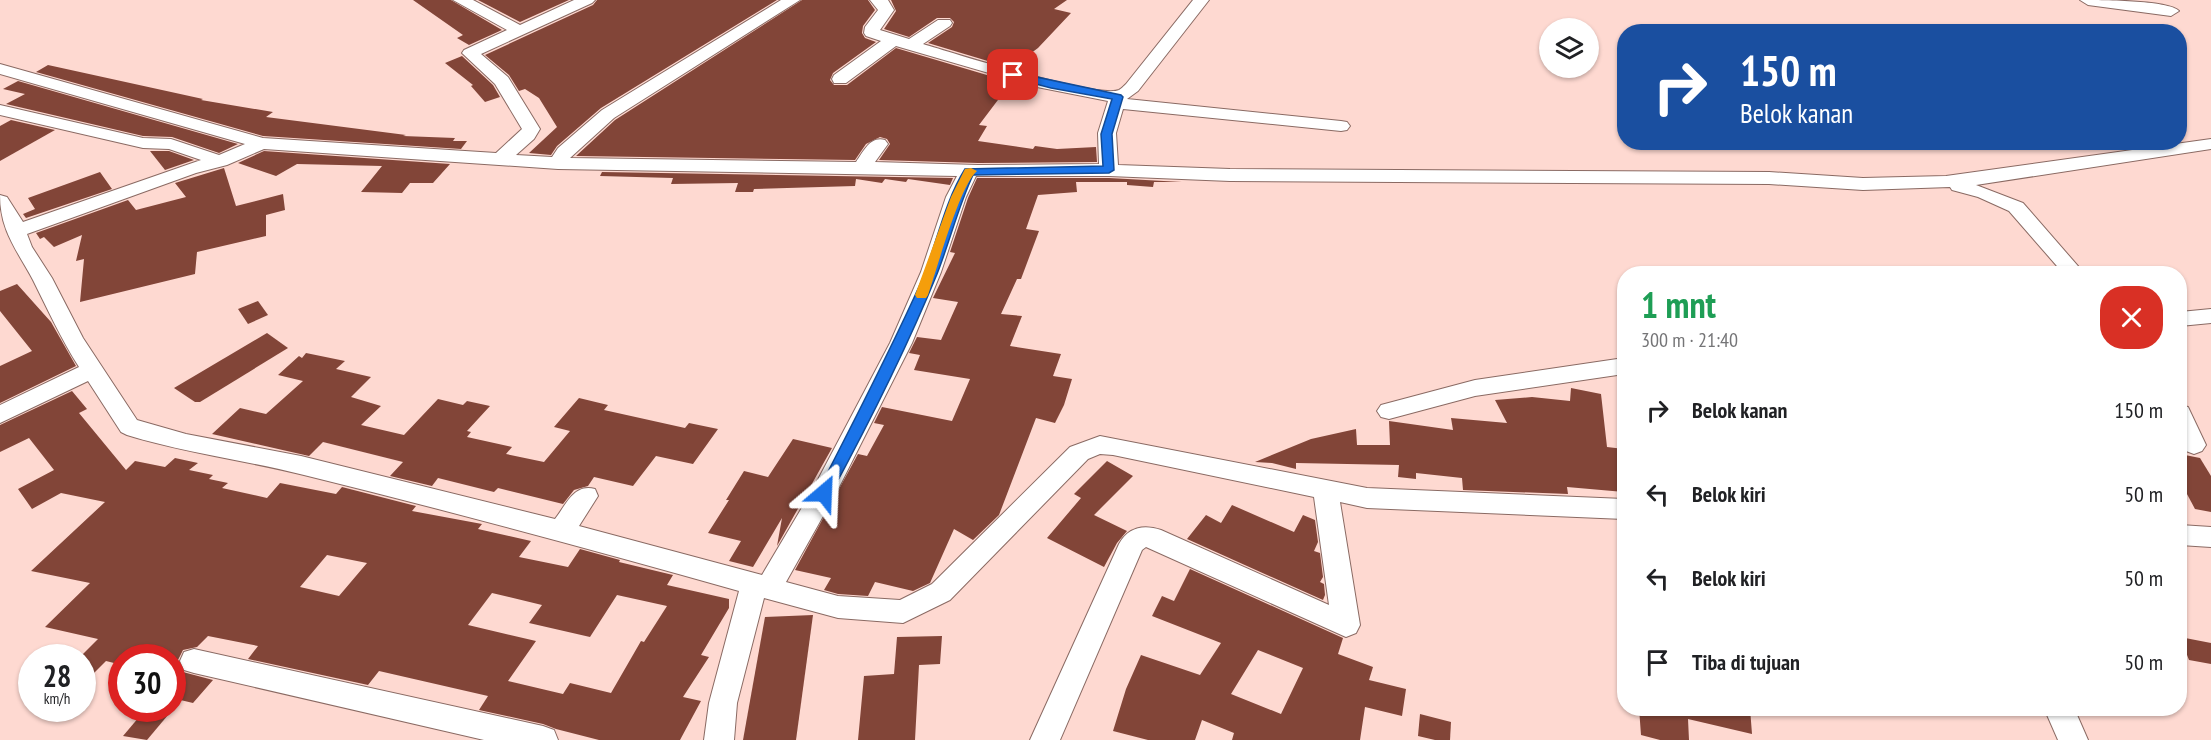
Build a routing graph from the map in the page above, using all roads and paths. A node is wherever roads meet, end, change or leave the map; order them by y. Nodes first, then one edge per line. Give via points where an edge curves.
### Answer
1 (461, 0) edge
2 (587, 0) edge
3 (792, 0) edge
4 (878, 0) edge
5 (2088, 0) edge
6 (1196, 1) edge
7 (2171, 11) dead end
8 (944, 22) dead end
9 (518, 30) junction
10 (893, 40) junction
11 (911, 45) junction
12 (0, 69) edge
13 (840, 79) dead end
14 (1116, 100) junction
15 (0, 110) edge
16 (1341, 126) dead end
17 (262, 143) junction
18 (879, 144) dead end
19 (2211, 144) edge
20 (2187, 147) edge
21 (2169, 150) edge
22 (500, 159) junction
23 (220, 161) junction
24 (558, 163) junction
25 (861, 167) junction
26 (1109, 170) junction
27 (969, 171) junction
28 (1946, 182) junction
29 (7, 217) edge
30 (2068, 266) edge
31 (2211, 316) edge
32 (2187, 318) edge
33 (1617, 367) edge
34 (92, 370) junction
35 (1389, 411) dead end
36 (0, 415) edge
37 (2187, 429) edge
38 (2194, 445) dead end
39 (1325, 489) junction
40 (586, 496) dead end
41 (1617, 509) edge
42 (561, 531) junction
43 (2187, 535) edge
44 (2211, 537) edge
45 (761, 586) junction
46 (194, 661) dead end
47 (2062, 716) edge
48 (543, 740) edge
49 (719, 740) edge
50 (1045, 740) edge
51 (2073, 740) edge

1 - 9 street
2 - 9 street
3 - 24 street via 608,114 564,152
4 - 10 street via 886,10 872,33
5 - 7 street
6 - 14 street via 1128,92
8 - 11 street
9 - 22 street via 470,53 502,81 531,129
10 - 11 street
10 - 13 street
11 - 14 street
12 - 17 street
14 - 16 street
14 - 26 street via 1107,134
15 - 23 street via 143,142 171,144
17 - 22 street
17 - 23 street
18 - 25 street
19 - 20 street
21 - 28 street
22 - 24 street
23 - 29 street
24 - 25 street
25 - 27 street
26 - 27 street
26 - 28 street via 1230,175
27 - 45 street via 901,343 824,493
28 - 30 street via 2016,207
29 - 34 street
31 - 32 street
33 - 35 street via 1475,388
34 - 36 street
34 - 42 street via 129,426 135,429 301,465
37 - 38 street
39 - 41 street via 1367,498
39 - 45 street via 1102,443 1079,453 941,592 903,612 838,607
39 - 50 street via 1346,625 1152,537 1140,537 1132,544
40 - 42 street
42 - 45 street
43 - 44 street
45 - 49 street via 723,703
46 - 48 street
47 - 51 street

